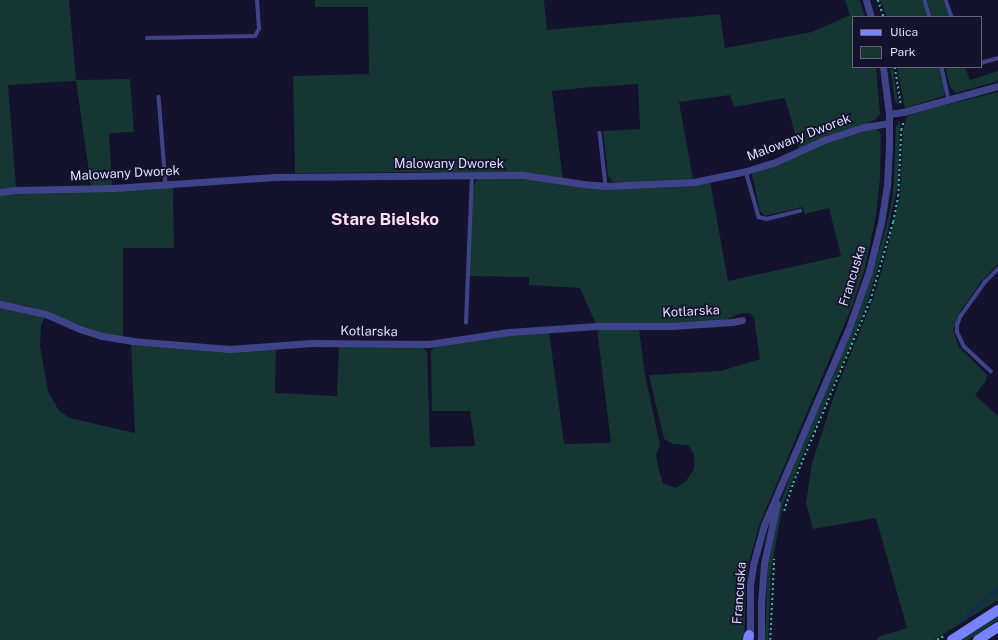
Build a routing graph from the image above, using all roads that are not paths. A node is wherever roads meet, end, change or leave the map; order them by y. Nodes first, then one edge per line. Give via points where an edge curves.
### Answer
1 (257, 0) edge
2 (866, 0) edge
3 (925, 0) edge
4 (946, 0) edge
5 (872, 16) edge
6 (930, 16) edge
7 (952, 16) edge
8 (147, 38) dead end
9 (998, 58) edge
10 (982, 62) edge
11 (883, 68) edge
12 (942, 68) edge
13 (998, 86) edge
14 (159, 97) dead end
15 (949, 99) junction
16 (888, 114) junction
17 (889, 123) junction
18 (600, 133) dead end
19 (746, 171) junction
20 (472, 175) junction
21 (166, 184) junction
22 (606, 186) junction
23 (0, 192) edge
24 (800, 211) dead end
25 (998, 269) edge
26 (0, 304) edge
27 (742, 320) dead end
28 (466, 322) dead end
29 (990, 372) dead end
30 (783, 480) junction
31 (998, 610) edge
32 (998, 627) edge
33 (749, 638) edge
34 (761, 640) edge
35 (952, 640) edge
36 (978, 640) edge

1 - 8 lane via 259,29 255,36
2 - 5 street
3 - 6 lane
4 - 7 lane
9 - 10 lane
11 - 16 street, Francuska
12 - 15 lane
13 - 15 street
14 - 21 lane
15 - 16 street
16 - 17 street, Francuska
17 - 19 street, Malowany Dworek via 864,127 824,140 773,163
17 - 30 street, Francuska via 887,185 869,271 850,324
18 - 22 lane
19 - 22 street, Malowany Dworek via 694,182
19 - 24 lane via 759,217 767,220
20 - 21 street, Malowany Dworek via 275,177
20 - 22 street, Malowany Dworek via 523,175
20 - 28 lane
21 - 23 street, Malowany Dworek
25 - 29 lane via 967,306 957,325 957,332 964,347
26 - 27 street, Kotlarska via 46,314 102,336 230,349 311,343 429,344 509,332 597,326 672,326
30 - 33 street, Francuska via 764,524 753,565
30 - 34 street, Francuska via 764,564
31 - 35 main road
32 - 36 main road

